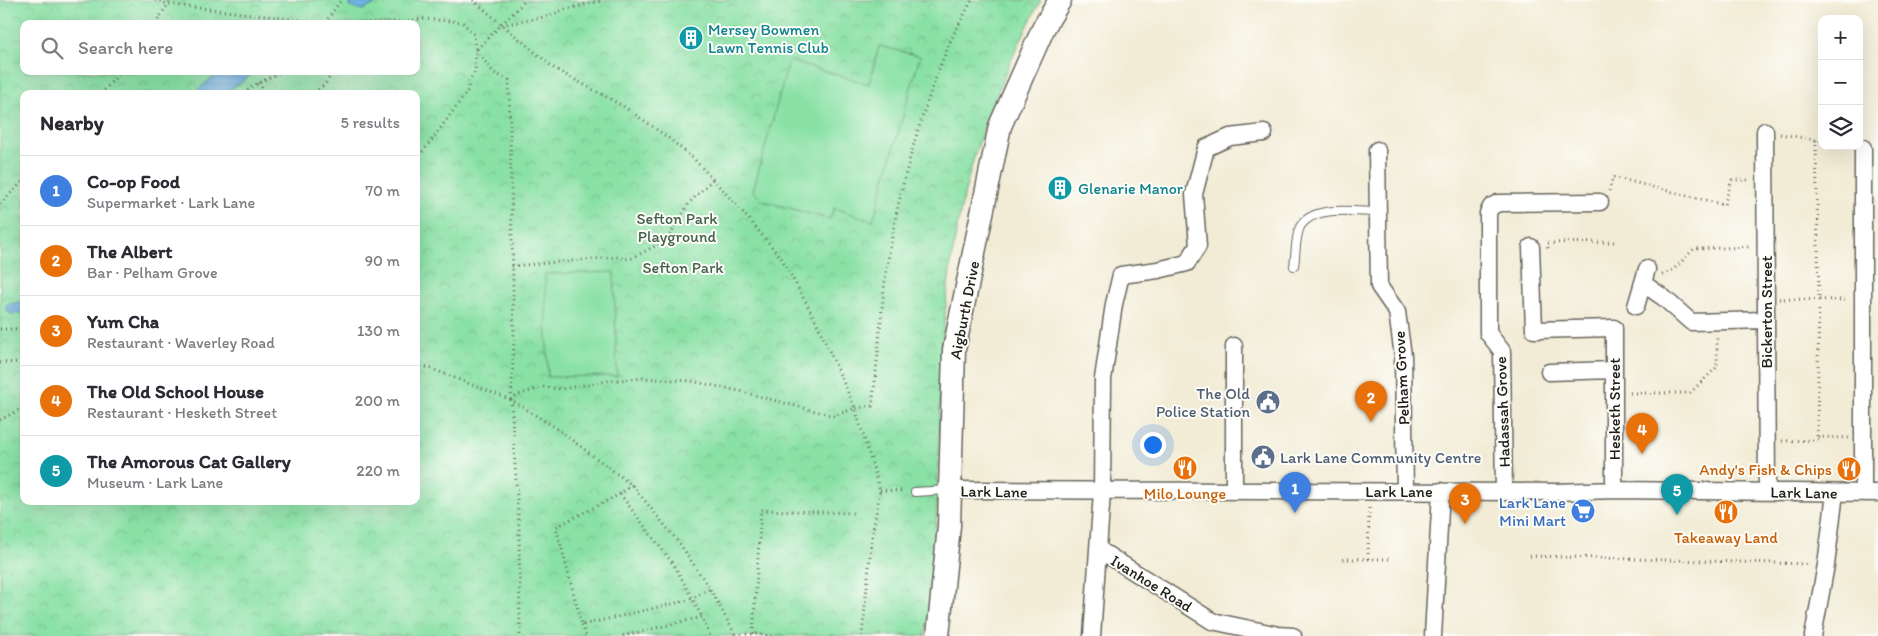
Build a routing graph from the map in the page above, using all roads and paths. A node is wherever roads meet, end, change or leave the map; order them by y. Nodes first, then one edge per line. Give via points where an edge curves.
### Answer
1 (155, 0) edge
2 (171, 0) edge
3 (341, 0) edge
4 (473, 0) edge
5 (526, 0) edge
6 (604, 0) edge
7 (972, 0) edge
8 (1060, 0) edge
9 (167, 4) junction
10 (157, 20) edge
11 (293, 20) edge
12 (328, 20) edge
13 (420, 20) edge
14 (502, 25) junction
15 (476, 50) junction
16 (118, 75) edge
17 (274, 75) edge
18 (330, 75) edge
19 (258, 83) junction
20 (105, 90) edge
21 (248, 90) edge
22 (264, 90) edge
23 (318, 90) edge
24 (1765, 131) joint
25 (1264, 133) dead end
26 (1816, 140) joint
27 (1863, 148) dead end
28 (1377, 150) dead end
29 (420, 153) edge
30 (713, 179) junction
31 (1765, 180) junction
32 (20, 184) edge
33 (1604, 198) joint
34 (0, 204) edge
35 (1378, 212) junction
36 (1614, 242) dead end
37 (1766, 247) junction
38 (1531, 252) joint
39 (512, 266) junction
40 (1294, 266) dead end
41 (1646, 276) junction
42 (1766, 299) junction
43 (1819, 300) junction
44 (1864, 300) junction
45 (1636, 306) dead end
46 (1766, 320) junction
47 (1717, 321) junction
48 (0, 329) edge
49 (20, 329) edge
50 (1234, 346) dead end
51 (20, 362) edge
52 (0, 363) edge
53 (420, 366) edge
54 (1614, 370) junction
55 (1549, 372) dead end
56 (1614, 394) junction
57 (511, 400) junction
58 (855, 408) junction
59 (20, 409) edge
60 (0, 420) edge
61 (1817, 437) junction
62 (1863, 438) junction
63 (1767, 442) junction
64 (632, 485) junction
65 (880, 490) junction
66 (949, 490) junction
67 (1234, 490) junction
68 (1614, 490) junction
69 (1441, 491) junction
70 (915, 492) joint
71 (1102, 492) junction
72 (1369, 492) junction
73 (1405, 492) junction
74 (1504, 492) junction
75 (1768, 492) junction
76 (1835, 493) junction
77 (1870, 493) edge
78 (620, 494) junction
79 (854, 513) dead end
80 (1098, 549) junction
81 (1530, 556) dead end
82 (1344, 559) dead end
83 (1368, 559) junction
84 (1392, 559) dead end
85 (1826, 565) junction
86 (710, 588) junction
87 (693, 598) junction
88 (702, 617) junction
89 (582, 626) junction
90 (753, 634) junction
91 (520, 636) edge
92 (586, 636) edge
93 (623, 636) edge
94 (710, 636) edge
95 (736, 636) edge
96 (772, 636) edge
97 (862, 636) edge
98 (938, 636) edge
99 (1092, 636) edge
100 (1283, 636) edge
101 (1433, 636) edge
102 (1813, 636) edge

1 - 9 path
2 - 9 path
3 - 12 path
4 - 14 path
5 - 14 path
6 - 14 path
7 - 58 path via 948,47 910,153 884,288 872,406
8 - 66 street, Aigburth Drive via 1044,27 1000,126 954,350
9 - 10 path
9 - 11 path
13 - 15 path via 462,22 474,34
14 - 15 path
14 - 30 path via 555,69 623,106 666,136
15 - 29 path via 475,72 467,92
15 - 39 path via 494,73 510,80
16 - 20 path
17 - 19 path
18 - 23 path
19 - 21 path
19 - 22 path
24 - 26 path
24 - 31 street, Bickerton Street
25 - 71 street via 1230,137 1206,148 1194,194 1198,246 1187,263 1121,275 1103,378
26 - 43 path
27 - 44 street
28 - 35 street, Pelham Grove
30 - 39 path via 689,203 671,234 632,258
30 - 58 path via 782,258 815,319
31 - 33 path via 1732,180 1724,205 1613,177
31 - 37 street, Bickerton Street
32 - 34 path
33 - 74 street, Hadassah Grove via 1498,203 1488,213 1488,333 1502,351
35 - 40 lane via 1326,211 1307,219 1300,227
35 - 73 street, Pelham Grove via 1379,286 1397,312 1403,356
36 - 38 path via 1548,243 1549,256
37 - 41 path via 1694,249 1673,270
37 - 42 street, Bickerton Street
38 - 54 street, Hesketh Street via 1534,330 1614,328
39 - 57 path via 514,340
41 - 45 street
41 - 47 street via 1664,298 1691,322
42 - 43 path
42 - 46 street, Bickerton Street
43 - 44 path
43 - 61 path
44 - 62 street
46 - 47 street
46 - 63 street, Bickerton Street
47 - 56 path via 1717,367 1690,393
48 - 49 path
50 - 67 street
51 - 52 path
53 - 57 path
54 - 55 street
54 - 56 street, Hesketh Street
56 - 68 street, Hesketh Street
57 - 58 path via 518,394 543,387 561,389 643,378 691,381 834,416
57 - 64 path via 556,428
57 - 91 path via 519,529
58 - 65 path
59 - 60 path
61 - 62 path
61 - 63 path via 1818,440
62 - 77 street
63 - 75 street, Bickerton Street
64 - 78 path
64 - 86 path via 680,544
65 - 70 path
65 - 97 path
66 - 70 lane
66 - 71 street, Lark Lane
66 - 98 street, Aigburth Drive via 949,526
67 - 71 street, Lark Lane
67 - 72 street, Lark Lane
68 - 74 street, Lark Lane
68 - 75 street, Lark Lane via 1691,486
69 - 73 street, Lark Lane
69 - 74 street, Lark Lane
69 - 101 street
71 - 80 street
72 - 73 street, Lark Lane
72 - 83 path
75 - 76 street, Lark Lane
76 - 77 street, Lark Lane
76 - 85 street
78 - 87 path via 676,568
78 - 89 path via 556,527
79 - 90 path via 761,510
80 - 99 street
80 - 100 street, Ivanhoe Road via 1212,621
81 - 85 path
82 - 83 path
83 - 84 path
85 - 102 street
86 - 87 path
86 - 95 path
87 - 88 path
87 - 89 path
88 - 93 path
88 - 94 path
89 - 92 path
90 - 95 path
90 - 96 path

